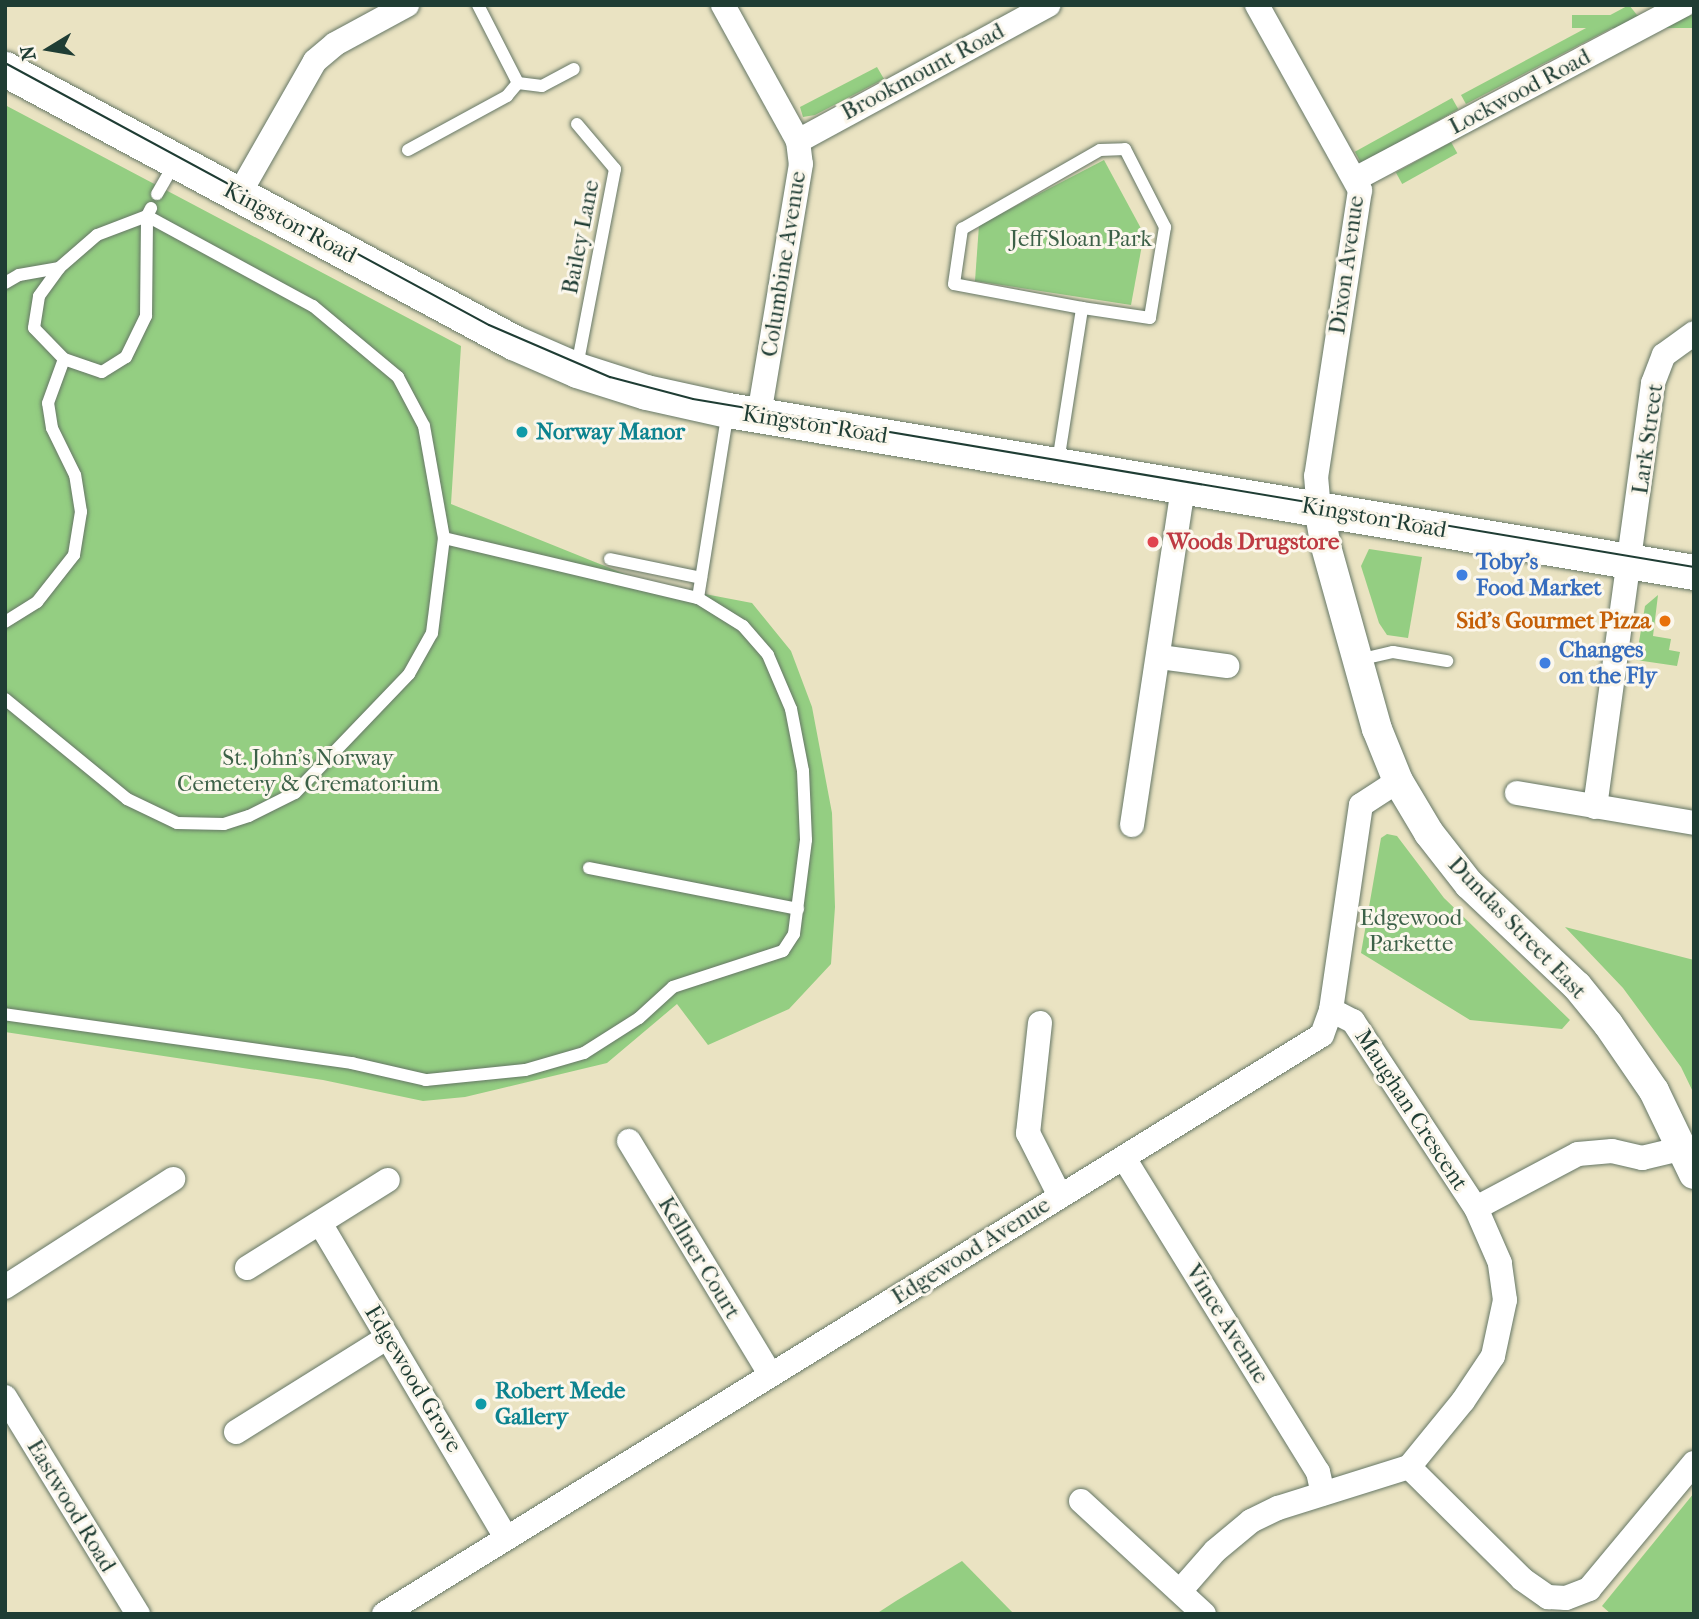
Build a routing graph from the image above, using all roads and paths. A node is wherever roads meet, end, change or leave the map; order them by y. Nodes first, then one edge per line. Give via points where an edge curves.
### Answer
1 (407, 5) edge
2 (478, 5) edge
3 (723, 5) edge
4 (1049, 5) edge
5 (1257, 5) edge
6 (1684, 5) edge
7 (5, 69) edge
8 (574, 69) dead end
9 (518, 83) junction
10 (577, 124) dead end
11 (798, 141) junction
12 (408, 150) dead end
13 (175, 160) junction
14 (1357, 178) junction
15 (157, 194) dead end
16 (238, 196) junction
17 (149, 212) junction
18 (59, 268) junction
19 (5, 283) edge
20 (1082, 309) junction
21 (1694, 333) edge
22 (64, 359) junction
23 (576, 370) junction
24 (743, 413) junction
25 (1057, 466) junction
26 (1183, 486) junction
27 (1320, 508) junction
28 (444, 538) junction
29 (610, 559) dead end
30 (1631, 561) junction
31 (1694, 572) edge
32 (701, 578) junction
33 (698, 598) junction
34 (5, 622) edge
35 (1160, 657) junction
36 (1357, 660) junction
37 (1447, 661) dead end
38 (1227, 666) dead end
39 (5, 699) edge
40 (1398, 781) junction
41 (1517, 793) dead end
42 (1595, 807) junction
43 (1694, 823) edge
44 (1132, 825) dead end
45 (589, 868) dead end
46 (798, 909) junction
47 (1331, 1010) junction
48 (5, 1014) edge
49 (1040, 1023) dead end
50 (629, 1141) dead end
51 (1124, 1158) junction
52 (1689, 1161) edge
53 (173, 1179) dead end
54 (388, 1180) dead end
55 (1060, 1196) junction
56 (1476, 1208) junction
57 (320, 1223) junction
58 (247, 1268) dead end
59 (5, 1287) edge
60 (388, 1337) junction
61 (770, 1374) junction
62 (5, 1397) edge
63 (236, 1432) dead end
64 (1694, 1463) edge
65 (1409, 1467) junction
66 (1323, 1493) junction
67 (1081, 1501) dead end
68 (505, 1536) junction
69 (1180, 1591) junction
70 (1577, 1605) edge
71 (138, 1614) edge
72 (384, 1614) edge
73 (1204, 1614) edge

1 - 16 street via 335,44 315,61
2 - 9 lane
3 - 11 street, Columbine Avenue
4 - 11 street, Brookmount Road
5 - 14 street, Dixon Avenue via 1336,152
6 - 14 street, Lockwood Road
7 - 13 main road, Kingston Road
8 - 9 lane via 542,86
9 - 12 lane via 507,96
10 - 23 lane, Bailey Lane via 615,169
11 - 24 street, Columbine Avenue via 801,164
13 - 15 lane
13 - 16 main road, Kingston Road
14 - 27 street, Dixon Avenue via 1361,202 1316,476
16 - 23 main road, Kingston Road via 513,342
17 - 18 lane via 97,235
17 - 22 lane via 146,316 126,357 102,372
17 - 28 lane via 313,306 398,377 424,426
18 - 19 lane via 19,275
18 - 22 lane via 39,296 34,328
20 - 20 lane via 954,284 962,229 1100,150 1125,149 1165,227 1150,318
20 - 25 lane
21 - 30 street, Lark Street via 1664,355 1653,383
22 - 34 lane via 48,403 52,429 75,475 79,500 74,555 37,602
23 - 24 main road, Kingston Road
24 - 25 main road, Kingston Road
24 - 32 lane
25 - 26 main road, Kingston Road
26 - 27 main road, Kingston Road
26 - 35 street
27 - 30 main road, Kingston Road
27 - 36 street, Dundas Street East
28 - 33 lane
28 - 39 lane via 432,633 409,674 295,793 249,816 224,824 177,823 127,799
29 - 32 lane
30 - 31 main road, Kingston Road
30 - 42 street, Lark Street
32 - 33 lane
33 - 46 lane via 743,626 768,656 791,709 803,771 806,841
35 - 38 street
35 - 44 street
36 - 37 lane via 1393,652
36 - 40 street, Dundas Street East
40 - 47 street, Edgewood Avenue via 1362,805
40 - 52 street, Dundas Street East via 1429,833 1463,876 1577,986 1608,1024 1654,1091
41 - 42 street
42 - 43 street
45 - 46 lane
46 - 48 lane via 794,934 783,951 673,987 639,1018 583,1053 525,1070 426,1080 352,1063
47 - 51 street, Edgewood Avenue via 1322,1035
47 - 56 street, Maughan Crescent via 1353,1021
49 - 55 street via 1028,1133
50 - 61 street, Kellner Court
51 - 55 street, Edgewood Avenue
51 - 66 street, Vince Avenue via 1318,1472
52 - 56 street, Maughan Crescent via 1612,1151 1578,1154
53 - 59 street
54 - 57 street
55 - 61 street, Edgewood Avenue
56 - 65 street via 1500,1263 1505,1300 1498,1339 1481,1377
57 - 58 street
57 - 60 street, Edgewood Grove
60 - 63 street
60 - 68 street, Edgewood Grove
61 - 68 street, Edgewood Avenue
62 - 71 street, Eastwood Road
64 - 70 street
65 - 66 street
65 - 70 street via 1539,1593
66 - 69 street via 1251,1521 1215,1551
67 - 69 street
68 - 72 street, Edgewood Avenue
69 - 73 street

